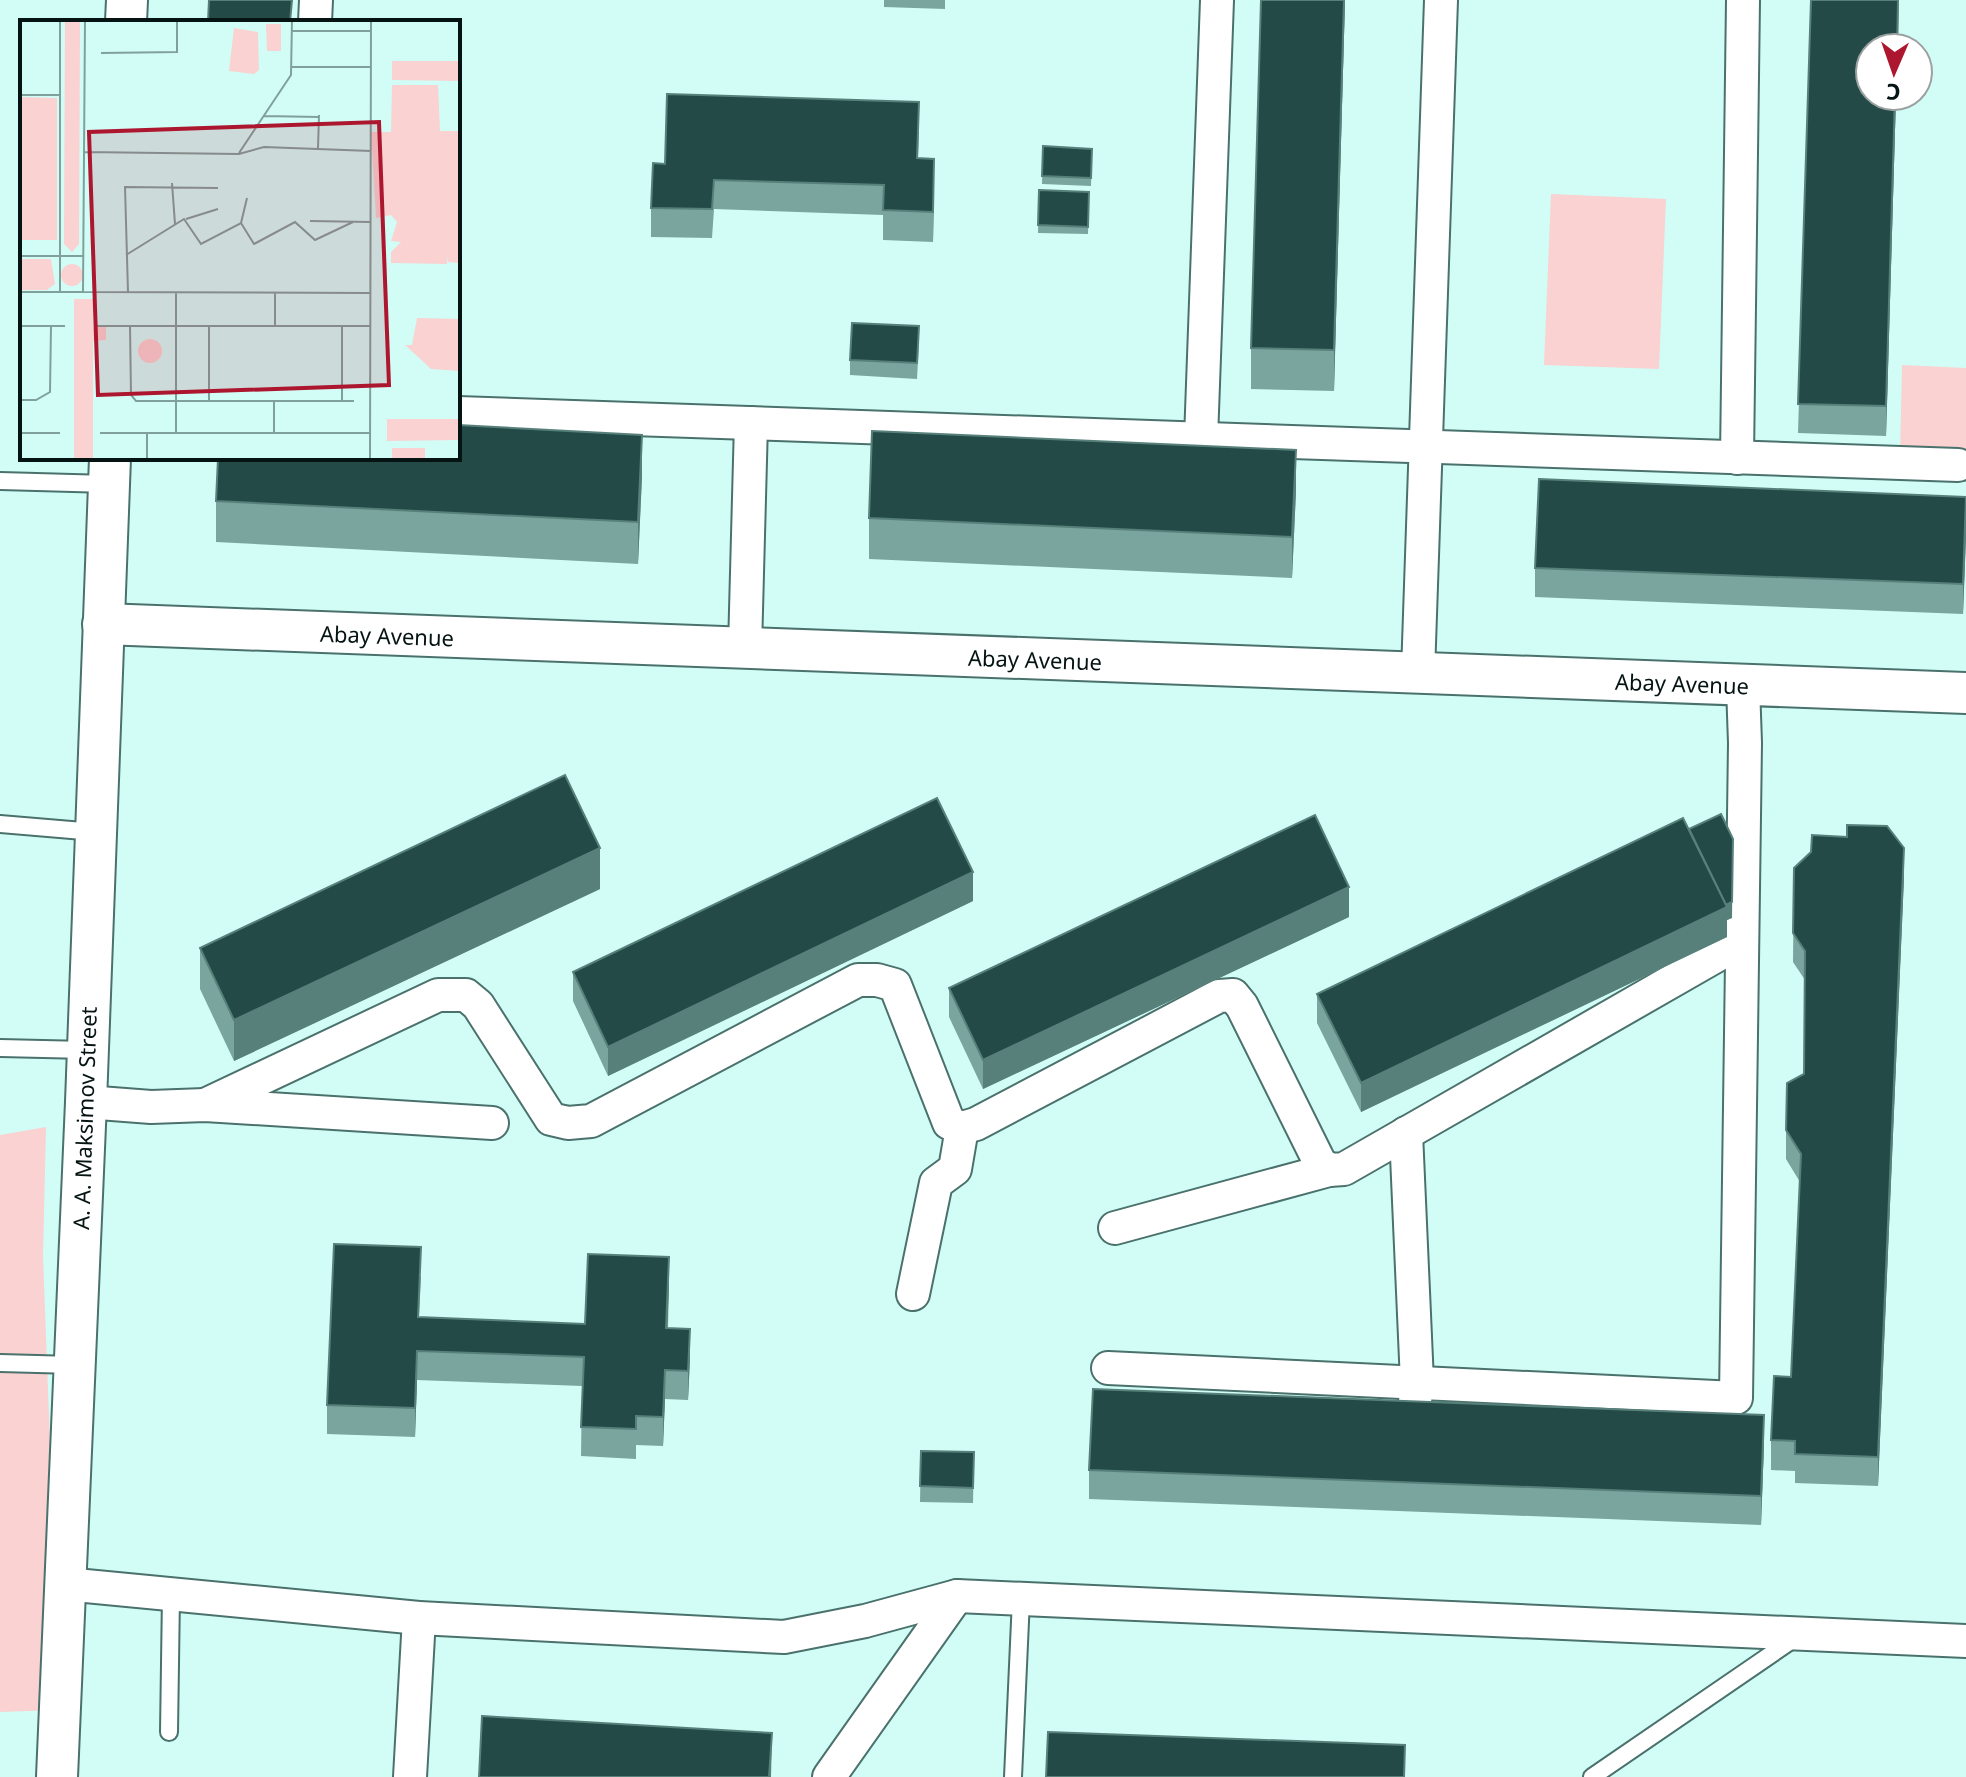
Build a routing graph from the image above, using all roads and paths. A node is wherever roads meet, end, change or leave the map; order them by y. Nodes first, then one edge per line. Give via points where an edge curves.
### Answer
1 (127, 0) edge
2 (316, 0) edge
3 (1217, 0) edge
4 (1441, 0) edge
5 (1743, 0) edge
6 (126, 20) edge
7 (315, 20) edge
8 (460, 413) edge
9 (751, 423) junction
10 (1201, 439) junction
11 (1426, 447) junction
12 (1737, 458) junction
13 (1958, 465) dead end
14 (109, 471) edge
15 (0, 481) edge
16 (103, 624) junction
17 (745, 648) junction
18 (1418, 673) junction
19 (1743, 686) junction
20 (1966, 693) edge
21 (0, 824) edge
22 (95, 832) junction
23 (1742, 941) junction
24 (0, 1048) edge
25 (86, 1050) junction
26 (86, 1102) junction
27 (205, 1105) junction
28 (492, 1123) dead end
29 (962, 1128) junction
30 (1406, 1133) junction
31 (1329, 1170) junction
32 (1115, 1228) dead end
33 (913, 1294) dead end
34 (0, 1363) edge
35 (74, 1365) junction
36 (1108, 1368) dead end
37 (1417, 1382) junction
38 (1414, 1414) edge
39 (65, 1584) junction
40 (171, 1595) junction
41 (957, 1596) junction
42 (1021, 1599) junction
43 (419, 1618) junction
44 (1801, 1634) junction
45 (1966, 1641) edge
46 (169, 1732) dead end
47 (57, 1777) edge
48 (410, 1777) edge
49 (829, 1777) edge
50 (1013, 1777) edge
51 (1592, 1777) edge

1 - 6 street
2 - 7 street
3 - 10 street
4 - 11 street
5 - 12 street
8 - 9 street
9 - 10 street
9 - 17 street
10 - 11 street
11 - 12 street
11 - 18 street
12 - 13 street
14 - 15 lane
14 - 16 street, A. A. Maksimov Street
16 - 17 street, Abay Avenue
16 - 22 street, A. A. Maksimov Street
17 - 18 street, Abay Avenue
18 - 19 street, Abay Avenue
19 - 20 street, Abay Avenue
19 - 23 street
21 - 22 lane
22 - 25 street, A. A. Maksimov Street
23 - 30 street
23 - 37 street via 1736,1398
24 - 25 lane
25 - 26 street, A. A. Maksimov Street
26 - 27 street
26 - 35 street, A. A. Maksimov Street
27 - 28 street
27 - 29 street via 449,994 466,995 478,1005 551,1119 591,1121 858,980 877,980 895,985 949,1123
29 - 31 street via 1219,996 1233,995 1320,1163
29 - 33 street via 955,1169 936,1183
30 - 31 street via 1344,1169
30 - 37 street
31 - 32 street
34 - 35 lane
35 - 39 street, A. A. Maksimov Street
36 - 37 street
37 - 38 street
39 - 40 street
39 - 47 street, A. A. Maksimov Street
40 - 43 street
40 - 46 lane
41 - 42 street
41 - 43 street via 784,1637
41 - 49 street
42 - 44 street
42 - 50 lane
43 - 48 street
44 - 45 street
44 - 51 lane

